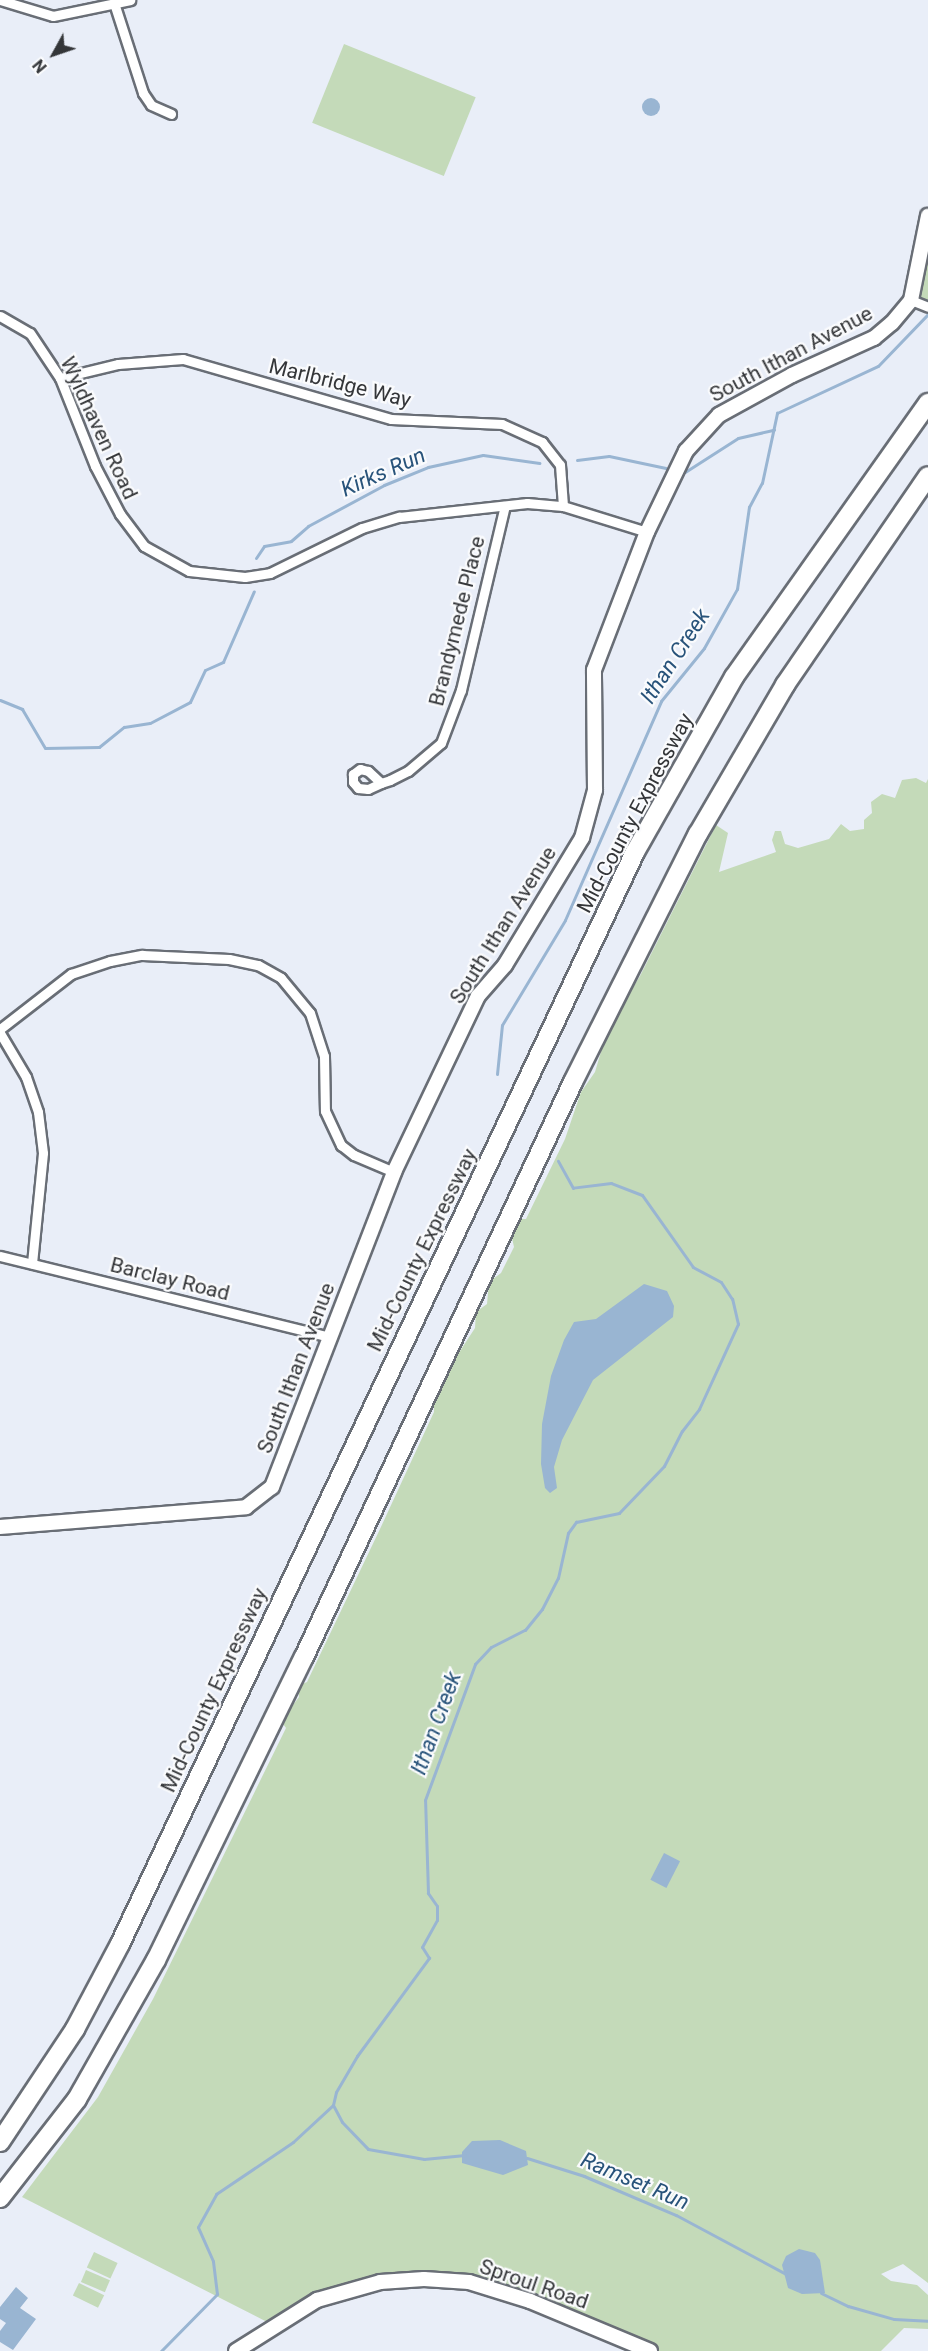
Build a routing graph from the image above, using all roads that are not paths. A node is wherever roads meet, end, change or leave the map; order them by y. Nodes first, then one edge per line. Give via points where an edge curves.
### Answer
1 (0, 0) edge
2 (130, 0) edge
3 (114, 3) junction
4 (171, 114) dead end
5 (928, 216) edge
6 (911, 300) junction
7 (928, 307) edge
8 (0, 316) edge
9 (60, 378) junction
10 (928, 403) edge
11 (928, 476) edge
12 (505, 506) junction
13 (563, 506) junction
14 (647, 532) junction
15 (381, 783) dead end
16 (0, 1031) edge
17 (394, 1172) junction
18 (0, 1256) edge
19 (32, 1263) junction
20 (331, 1337) junction
21 (0, 1527) edge
22 (0, 2142) edge
23 (0, 2198) edge
24 (236, 2351) edge
25 (650, 2351) edge

1 - 3 street via 53,16
2 - 3 street
3 - 4 street via 143,93 151,105
5 - 6 street
6 - 7 street
6 - 14 street, South Ithan Avenue via 874,338 792,375 719,415 686,451
8 - 9 street, Wyldhaven Road via 30,333
9 - 12 street, Wyldhaven Road via 95,466 120,514 144,546 189,570 245,576 270,573 362,528 399,517
9 - 13 street, Marlbridge Way via 118,364 183,359 391,419 502,424 542,442 560,465
10 - 22 highway, Mid-County Expressway via 734,677 635,852 120,1944 75,2029
11 - 23 highway via 785,685 698,834 573,1082 309,1646 156,1960 77,2099
12 - 13 street, Wyldhaven Road
12 - 15 street, Brandymede Place via 461,690 441,743 408,771
13 - 14 street, Wyldhaven Road
14 - 17 street, South Ithan Avenue via 594,670 595,790 582,838 505,966 478,996
16 - 17 street via 71,974 110,961 142,955 229,958 258,966 281,978 310,1014 324,1056 325,1111 337,1138 354,1155
16 - 19 street via 26,1077 38,1112 44,1153
17 - 20 street, South Ithan Avenue
18 - 19 street, Barclay Road
19 - 20 street, Barclay Road
20 - 21 street, South Ithan Avenue via 272,1487 246,1507
24 - 25 street, Sproul Road via 317,2300 380,2282 424,2279 470,2282 530,2301

